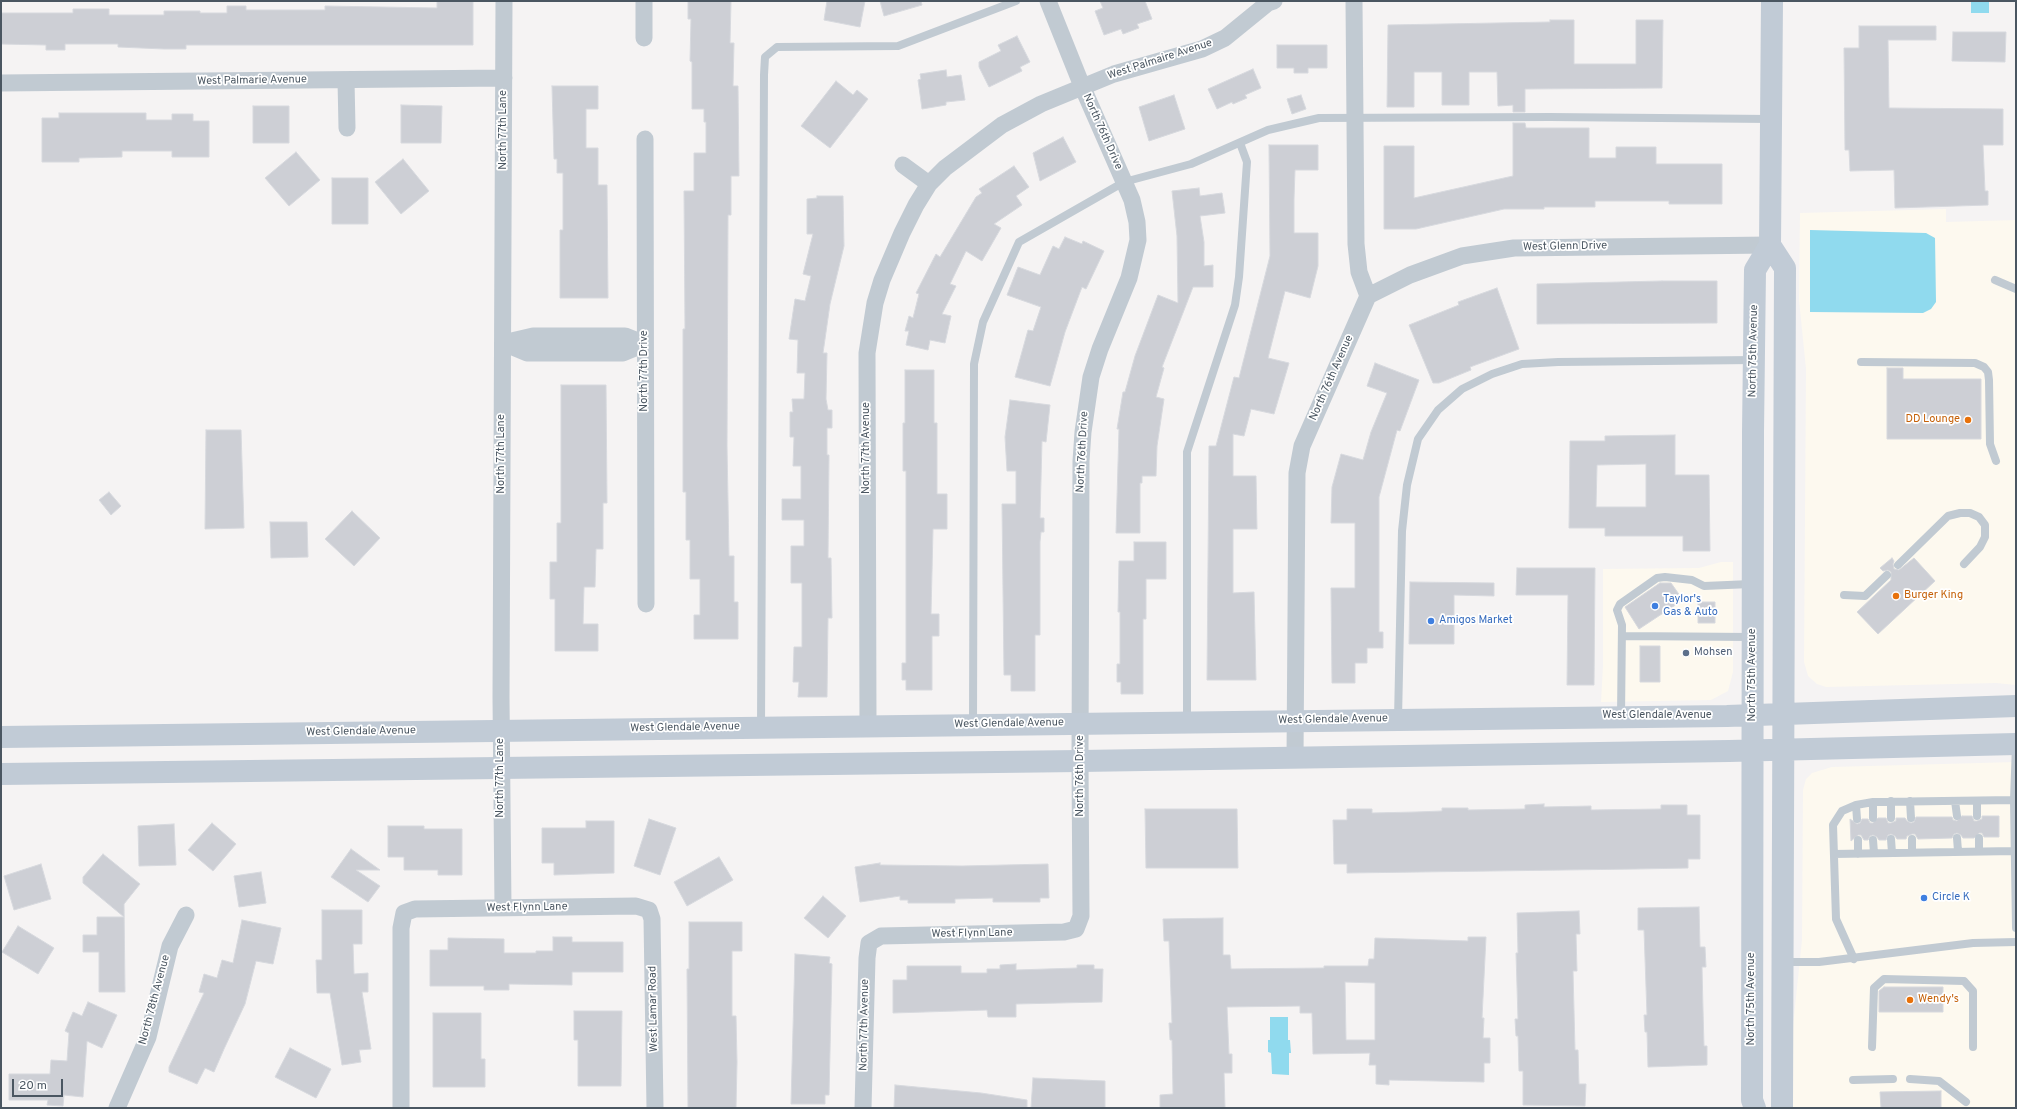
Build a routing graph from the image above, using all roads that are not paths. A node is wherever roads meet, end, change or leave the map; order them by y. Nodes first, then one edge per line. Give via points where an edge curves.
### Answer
1 (504, 1) edge
2 (644, 1) edge
3 (1016, 1) edge
4 (1048, 1) edge
5 (1274, 1) edge
6 (1354, 1) edge
7 (1772, 1) edge
8 (644, 38) dead end
9 (504, 78) junction
10 (346, 80) junction
11 (1, 83) edge
12 (1082, 86) junction
13 (1355, 118) junction
14 (1771, 119) junction
15 (347, 128) dead end
16 (645, 139) dead end
17 (1240, 143) junction
18 (903, 165) dead end
19 (1124, 182) junction
20 (930, 184) junction
21 (1770, 245) junction
22 (1995, 280) dead end
23 (2016, 289) edge
24 (1368, 296) junction
25 (503, 343) junction
26 (645, 344) junction
27 (1754, 360) junction
28 (1861, 362) dead end
29 (1996, 461) dead end
30 (1964, 564) dead end
31 (1898, 565) dead end
32 (1887, 576) dead end
33 (1753, 584) junction
34 (1844, 595) dead end
35 (646, 604) dead end
36 (1622, 636) junction
37 (1753, 637) junction
38 (2016, 706) edge
39 (1784, 714) junction
40 (1752, 715) junction
41 (1621, 716) junction
42 (1398, 719) junction
43 (1294, 720) junction
44 (1187, 722) junction
45 (1081, 723) junction
46 (973, 724) junction
47 (868, 726) junction
48 (761, 728) junction
49 (501, 730) junction
50 (1, 737) edge
51 (2016, 744) edge
52 (1783, 750) junction
53 (1753, 751) junction
54 (1295, 758) junction
55 (1080, 761) junction
56 (501, 768) junction
57 (1, 774) edge
58 (2014, 800) junction
59 (1891, 801) junction
60 (1910, 801) junction
61 (1955, 801) junction
62 (1977, 801) junction
63 (1873, 802) junction
64 (1856, 805) junction
65 (1956, 816) dead end
66 (1977, 816) dead end
67 (1873, 818) dead end
68 (1891, 818) dead end
69 (1911, 818) dead end
70 (1857, 819) dead end
71 (2015, 820) edge
72 (1957, 838) dead end
73 (1979, 838) dead end
74 (1912, 839) dead end
75 (1858, 840) dead end
76 (1873, 840) dead end
77 (1891, 840) dead end
78 (1958, 851) junction
79 (1979, 851) junction
80 (2014, 851) junction
81 (1912, 852) junction
82 (1874, 853) junction
83 (1892, 853) junction
84 (1834, 854) junction
85 (1858, 854) junction
86 (503, 908) junction
87 (649, 910) joint
88 (2016, 910) edge
89 (186, 915) dead end
90 (2016, 928) edge
91 (1076, 929) joint
92 (2016, 942) edge
93 (869, 943) joint
94 (1854, 959) junction
95 (1782, 962) junction
96 (1872, 1047) dead end
97 (1973, 1047) dead end
98 (1893, 1079) dead end
99 (1910, 1079) dead end
100 (1853, 1080) dead end
101 (1966, 1102) dead end
102 (116, 1108) edge
103 (401, 1108) edge
104 (655, 1108) edge
105 (863, 1108) edge
106 (1755, 1108) edge
107 (1782, 1108) edge

1 - 9 street, North 77th Lane
2 - 8 street
3 - 48 lane via 898,46 778,47 766,57
4 - 12 street, North 76th Drive
5 - 12 street, West Palmaire Avenue via 1268,3 1225,38 1202,49 1114,74
6 - 13 street
7 - 14 main road
9 - 10 street, West Palmarie Avenue
9 - 25 street, North 77th Lane
10 - 11 street, West Palmarie Avenue
10 - 15 street
12 - 19 street, North 76th Drive
12 - 20 street, North 77th Avenue via 1002,125 968,150
13 - 14 lane
13 - 17 lane via 1319,118 1268,130
13 - 24 street via 1356,244 1359,272
14 - 21 main road
16 - 26 street, North 77th Drive
17 - 19 lane via 1192,164
17 - 44 lane via 1247,162 1235,305 1187,452
18 - 20 street
19 - 45 street, North 76th Drive via 1132,200 1138,240 1129,278 1091,376 1083,432
19 - 46 lane via 1020,242 983,322 974,364
20 - 47 street, North 77th Avenue via 902,233 882,280 875,303 867,353
21 - 24 street, West Glenn Drive via 1514,248 1462,256 1410,275
21 - 27 main road, North 75th Avenue via 1755,270
21 - 39 main road via 1786,268
22 - 23 lane
24 - 43 street, North 76th Avenue via 1302,446 1296,472
25 - 26 street via 533,336 626,336
25 - 49 street, North 77th Lane
26 - 35 street, North 77th Drive
27 - 33 main road, North 75th Avenue
27 - 42 lane via 1522,364 1492,374 1462,389 1438,410 1418,439 1407,485 1402,531
28 - 29 lane via 1975,362 1984,367 1989,380 1990,444
30 - 31 lane via 1980,547 1985,537 1985,525 1979,517 1970,513 1948,516
32 - 34 lane via 1865,596
33 - 36 lane via 1704,586 1692,580 1657,578 1620,604 1616,610 1622,625
33 - 37 main road, North 75th Avenue
36 - 37 lane
36 - 41 lane
37 - 40 main road, North 75th Avenue
38 - 39 main road, West Glendale Avenue
39 - 40 main road, West Glendale Avenue
39 - 52 main road
40 - 41 main road, West Glendale Avenue
40 - 53 main road, North 75th Avenue
41 - 42 main road, West Glendale Avenue
42 - 43 main road, West Glendale Avenue
43 - 44 main road, West Glendale Avenue
43 - 54 street, North 76th Avenue
44 - 45 main road, West Glendale Avenue
45 - 46 main road, West Glendale Avenue
45 - 55 street, North 76th Drive
46 - 47 main road, West Glendale Avenue
47 - 48 main road, West Glendale Avenue
48 - 49 main road, West Glendale Avenue
49 - 50 main road, West Glendale Avenue
49 - 56 street, North 77th Lane
51 - 52 main road
51 - 58 lane
52 - 53 main road
52 - 95 main road
53 - 54 main road
53 - 106 main road, North 75th Avenue via 1752,1100
54 - 55 main road
55 - 56 main road
55 - 91 street, North 76th Drive via 1081,916
56 - 57 main road
56 - 86 street, North 77th Lane
58 - 62 lane
58 - 71 lane
59 - 60 lane
59 - 63 lane
59 - 68 lane
60 - 61 lane
60 - 69 lane
61 - 62 lane
61 - 65 lane
62 - 66 lane
63 - 64 lane
63 - 67 lane
64 - 70 lane
64 - 84 lane via 1842,811 1833,825
71 - 80 lane
72 - 78 lane
73 - 79 lane
74 - 81 lane
75 - 85 lane
76 - 82 lane
77 - 83 lane
78 - 79 lane
78 - 81 lane
79 - 80 lane
80 - 88 lane
81 - 83 lane
82 - 83 lane
82 - 85 lane
84 - 85 lane
84 - 94 lane via 1836,919
86 - 87 street, West Flynn Lane via 636,906
86 - 103 street, West Flynn Lane via 415,909 404,913 401,928
87 - 104 street, West Lamar Road via 652,919
88 - 90 lane
89 - 102 street, North 78th Avenue via 170,946 148,1037
91 - 93 street, West Flynn Lane via 1064,932 881,936
92 - 94 lane via 1973,943
93 - 105 street, North 77th Avenue via 866,958
94 - 95 lane
95 - 107 main road
96 - 97 lane via 1874,988 1884,979 1964,981 1973,991
98 - 100 lane
99 - 101 lane via 1939,1081

